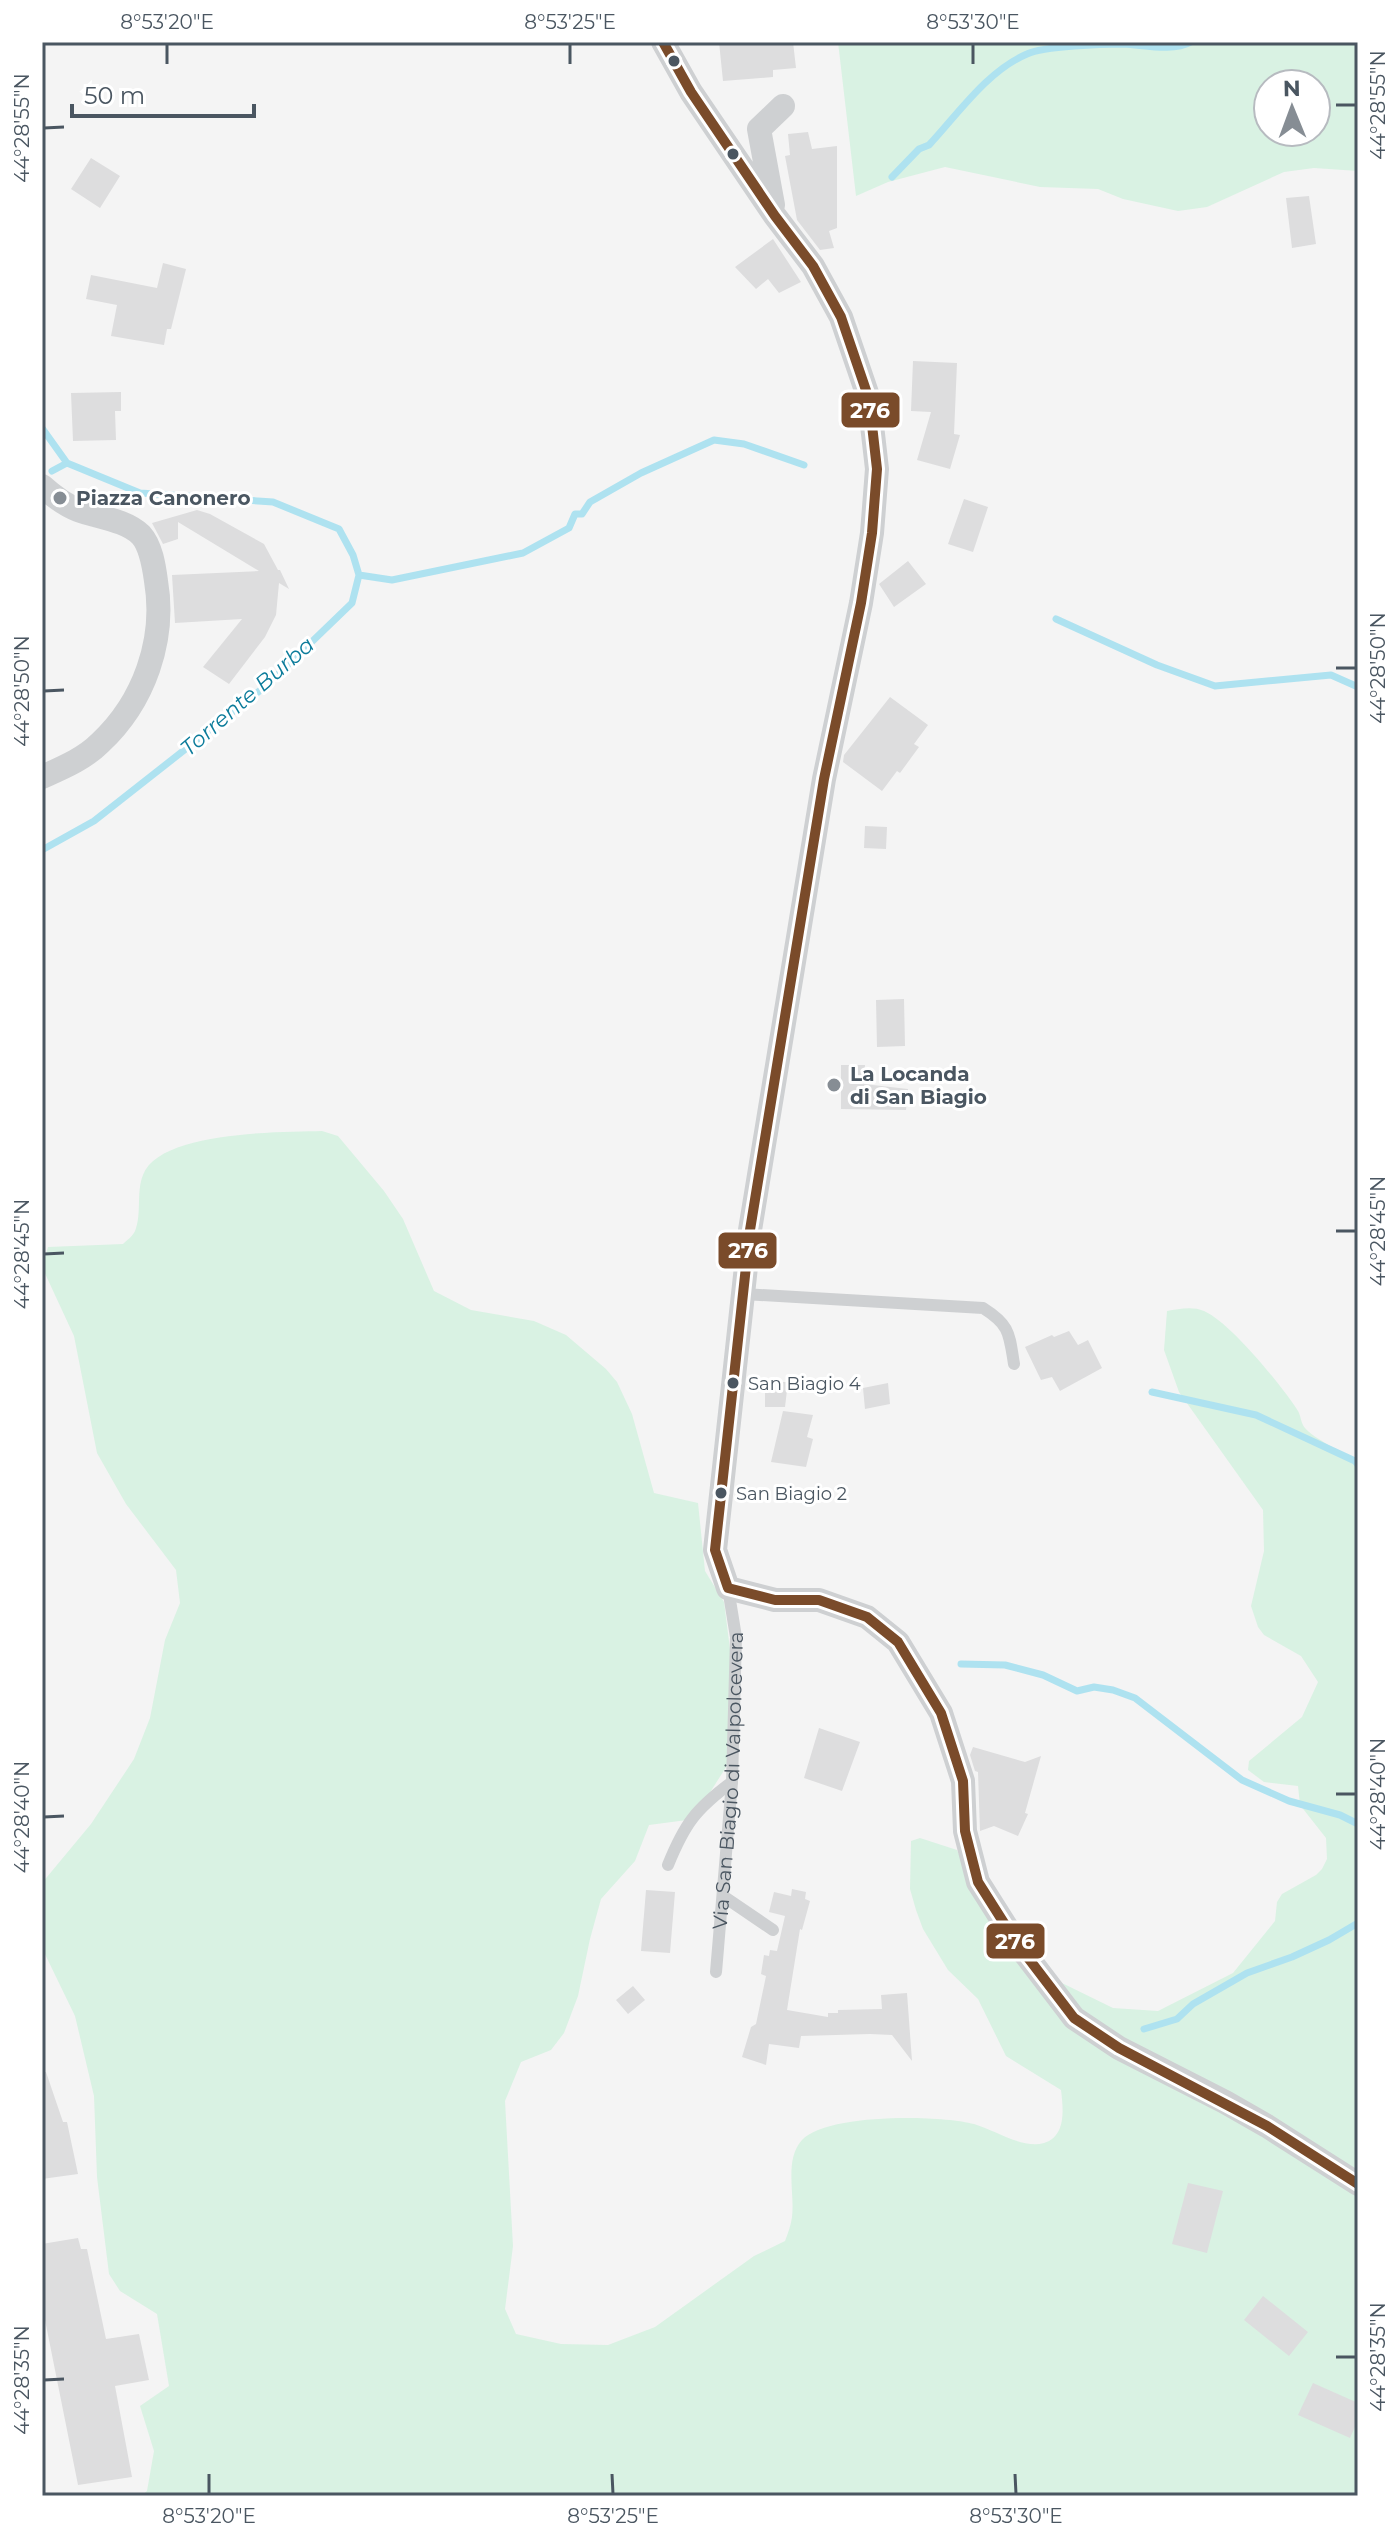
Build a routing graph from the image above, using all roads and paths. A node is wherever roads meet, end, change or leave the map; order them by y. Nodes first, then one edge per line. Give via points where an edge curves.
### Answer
1 (663, 42) edge
2 (783, 106) dead end
3 (775, 216) junction
4 (42, 486) edge
5 (79, 510) junction
6 (42, 513) edge
7 (42, 777) edge
8 (743, 1294) junction
9 (1014, 1364) dead end
10 (728, 1588) junction
11 (732, 1782) junction
12 (668, 1865) dead end
13 (723, 1896) junction
14 (773, 1930) dead end
15 (716, 1972) dead end
16 (1358, 2184) edge

1 - 3 street, Via San Biagio di Valpolcevera
2 - 3 street via 759,129
3 - 8 street, Via San Biagio di Valpolcevera via 813,266 841,317 869,399 877,469 861,603 821,795
4 - 5 street
5 - 6 street
5 - 7 street via 132,528 147,543 160,617 147,673 117,724 75,762
8 - 9 lane via 983,1308 1003,1321
8 - 10 street, Via San Biagio di Valpolcevera via 715,1550
10 - 11 lane, Via San Biagio di Valpolcevera via 736,1637
10 - 16 street via 775,1600 819,1600 867,1617 898,1642 941,1713 963,1781 965,1831 978,1882 1074,2018 1119,2048 1267,2126
11 - 12 lane via 693,1816
11 - 13 lane, Via San Biagio di Valpolcevera
13 - 14 lane
13 - 15 lane, Via San Biagio di Valpolcevera

